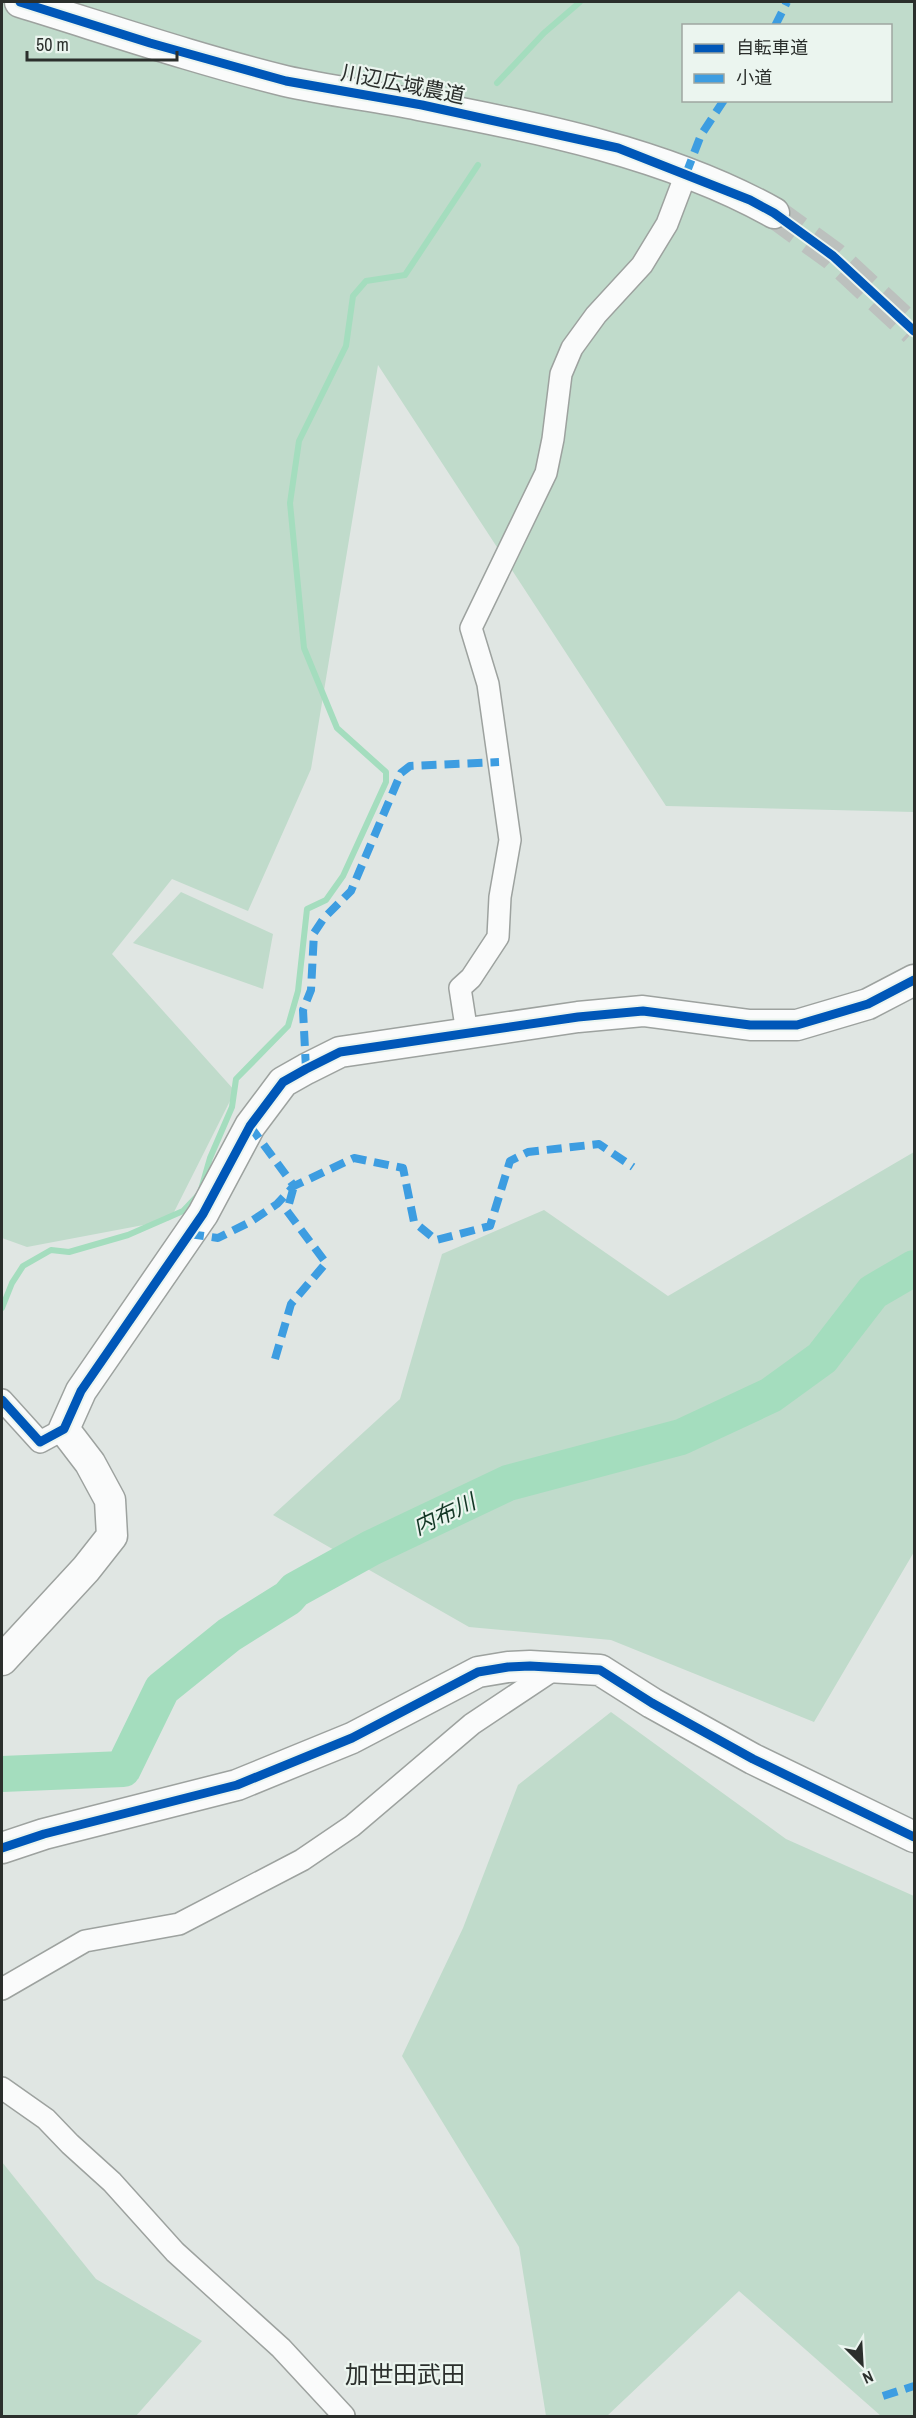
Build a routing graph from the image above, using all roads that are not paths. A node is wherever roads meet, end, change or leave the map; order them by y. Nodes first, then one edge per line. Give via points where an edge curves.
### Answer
1 (20, 2) edge
2 (686, 174) junction
3 (774, 213) tunnel mouth
4 (915, 980) edge
5 (467, 1033) junction
6 (2, 1401) edge
7 (64, 1429) junction
8 (2, 1660) edge
9 (556, 1668) junction
10 (915, 1837) edge
11 (2, 1848) edge
12 (2, 1989) edge
13 (2, 2088) edge
14 (344, 2416) edge

1 - 2 street, 川辺広域農道 via 286,81 422,105 618,148
2 - 3 street, 川辺広域農道
2 - 5 street via 667,224 642,266 596,315 572,348 561,374 546,473 471,628 488,684 510,840 498,937 460,988
4 - 5 street via 868,1004 797,1025 750,1025 643,1011
5 - 7 street via 340,1052 283,1082 250,1126 203,1214 81,1391
6 - 7 street via 40,1442
7 - 8 street via 90,1463 110,1500 112,1536
9 - 10 street via 600,1670 753,1759
9 - 11 street via 508,1667 478,1672 352,1737 237,1785
9 - 12 street via 472,1724 352,1826 302,1860 179,1924 85,1941
13 - 14 street via 46,2119 112,2182 175,2252 280,2348

